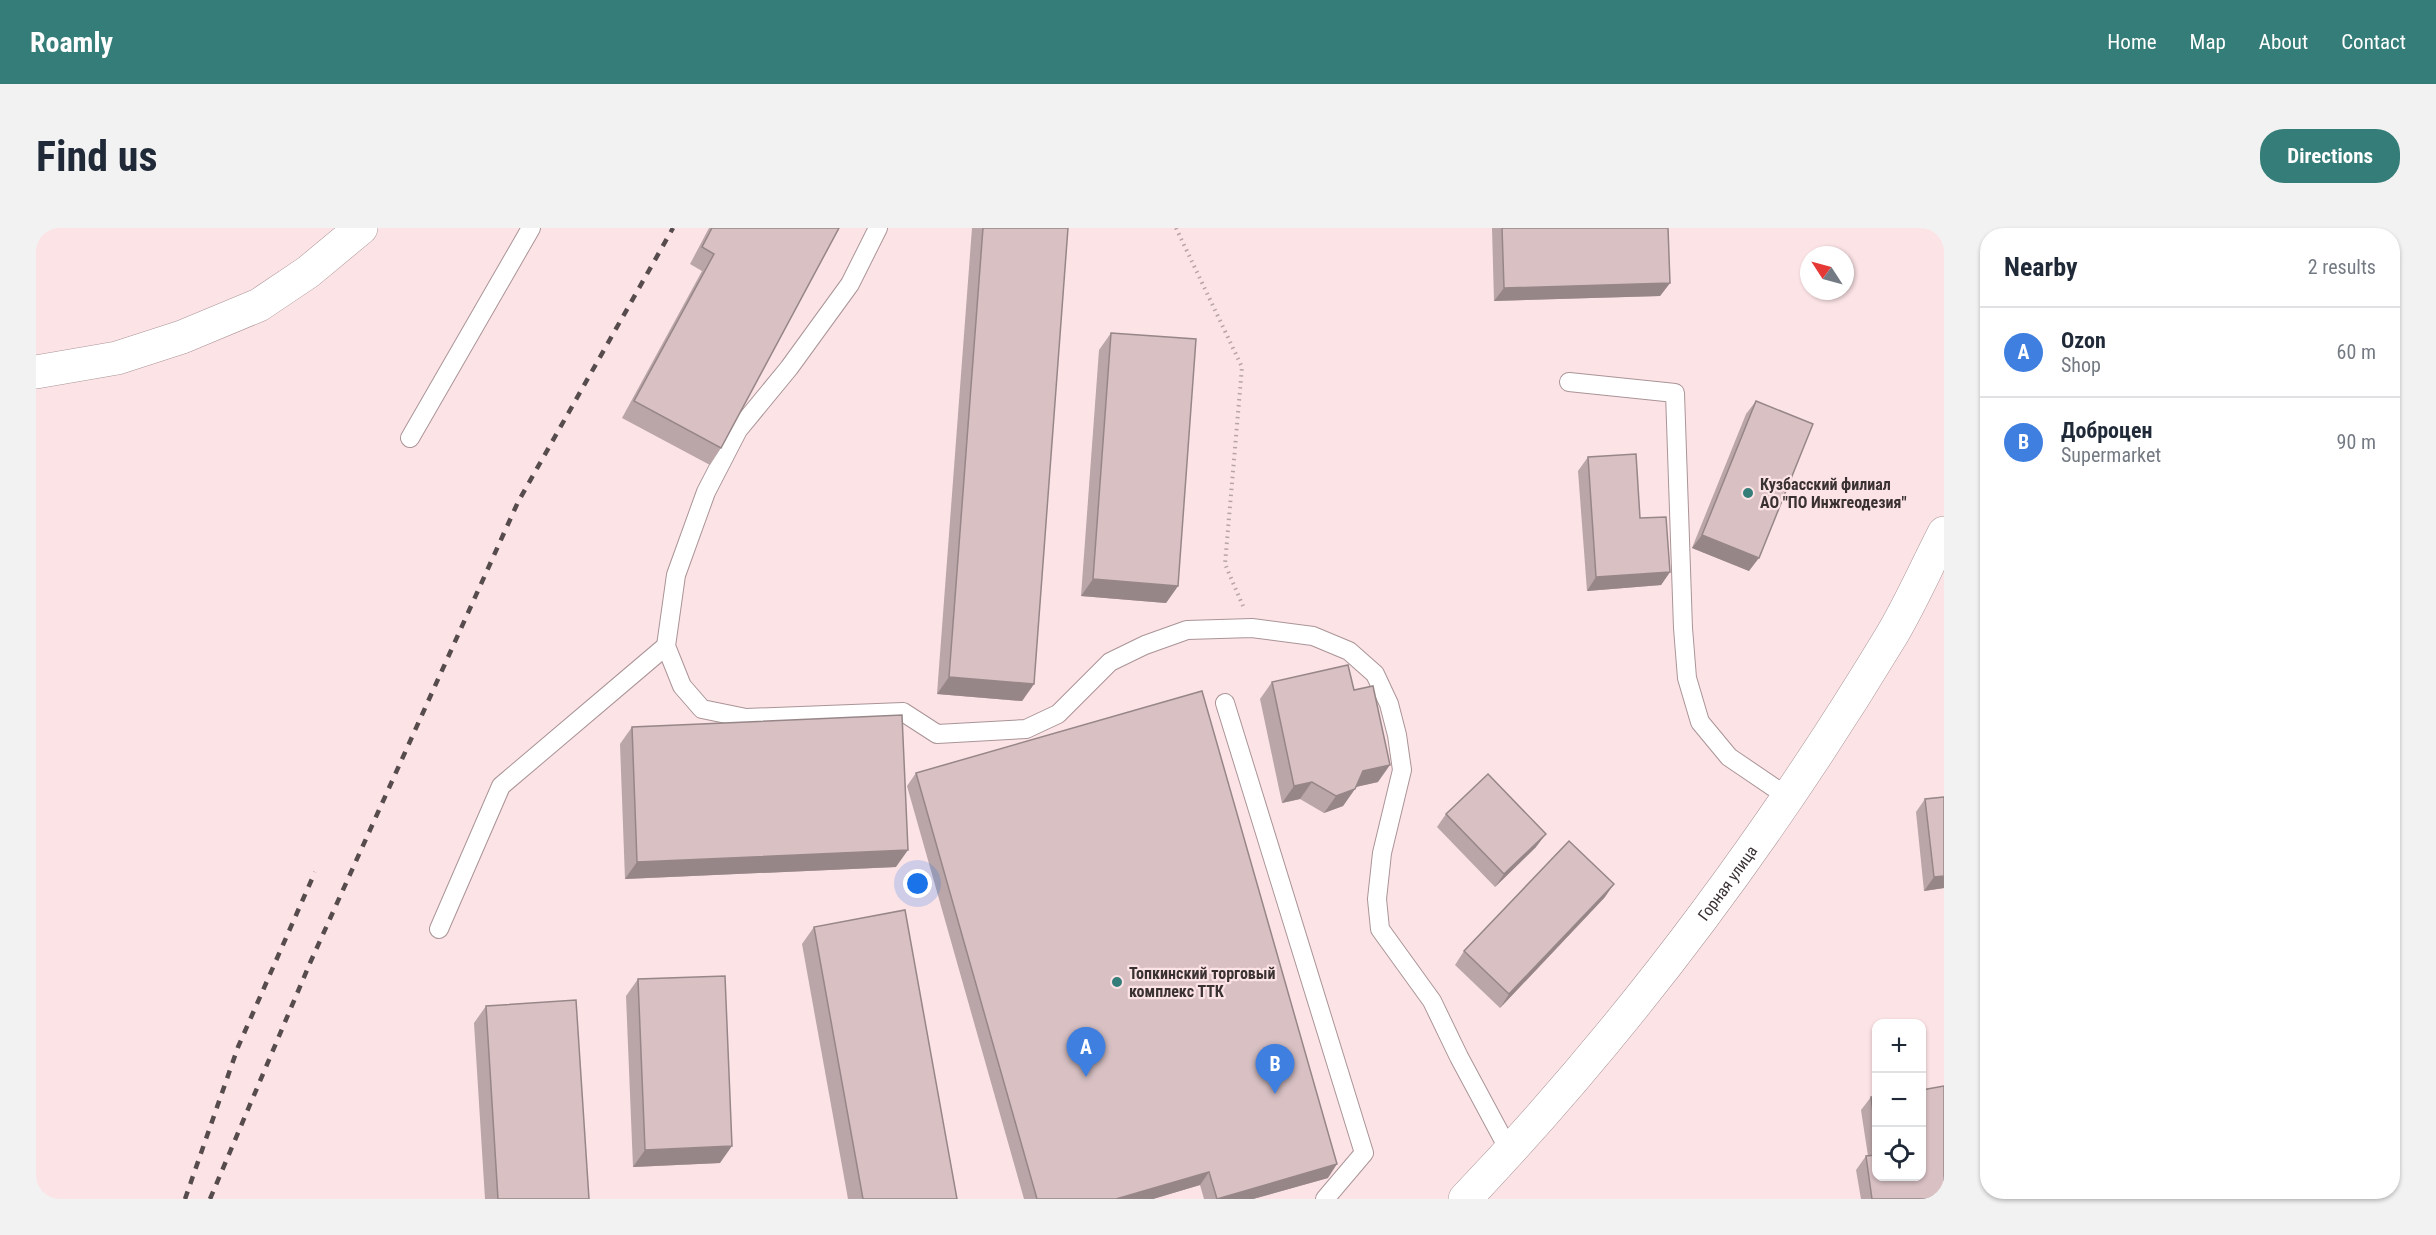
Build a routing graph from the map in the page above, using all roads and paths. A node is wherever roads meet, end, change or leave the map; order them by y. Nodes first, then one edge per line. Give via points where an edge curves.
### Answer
1 (361, 228) edge
2 (531, 228) edge
3 (878, 228) edge
4 (1176, 228) edge
5 (36, 372) edge
6 (1569, 382) dead end
7 (410, 438) dead end
8 (1944, 533) edge
9 (1252, 628) junction
10 (666, 646) junction
11 (1225, 703) dead end
12 (1788, 797) junction
13 (439, 929) dead end
14 (1510, 1152) junction
15 (1325, 1199) edge
16 (1465, 1199) edge

1 - 5 street via 308,272 259,305 182,338 117,358
2 - 7 lane
3 - 10 lane via 850,284 738,430 706,492 676,575
4 - 9 path via 1242,368 1225,564
6 - 12 lane via 1675,393 1687,678 1700,722 1729,757
8 - 12 street, Горная улица via 1891,636
9 - 10 lane via 1187,630 1145,645 1110,662 1058,714 1026,729 937,734 903,712 746,718 702,709 682,686
9 - 14 lane via 1313,636 1349,651 1375,674 1389,704 1402,770 1382,853 1377,899 1380,930 1432,1001
10 - 13 lane via 501,786
11 - 15 lane via 1364,1153
12 - 14 street, Горная улица via 1671,958
14 - 16 street, Горная улица

